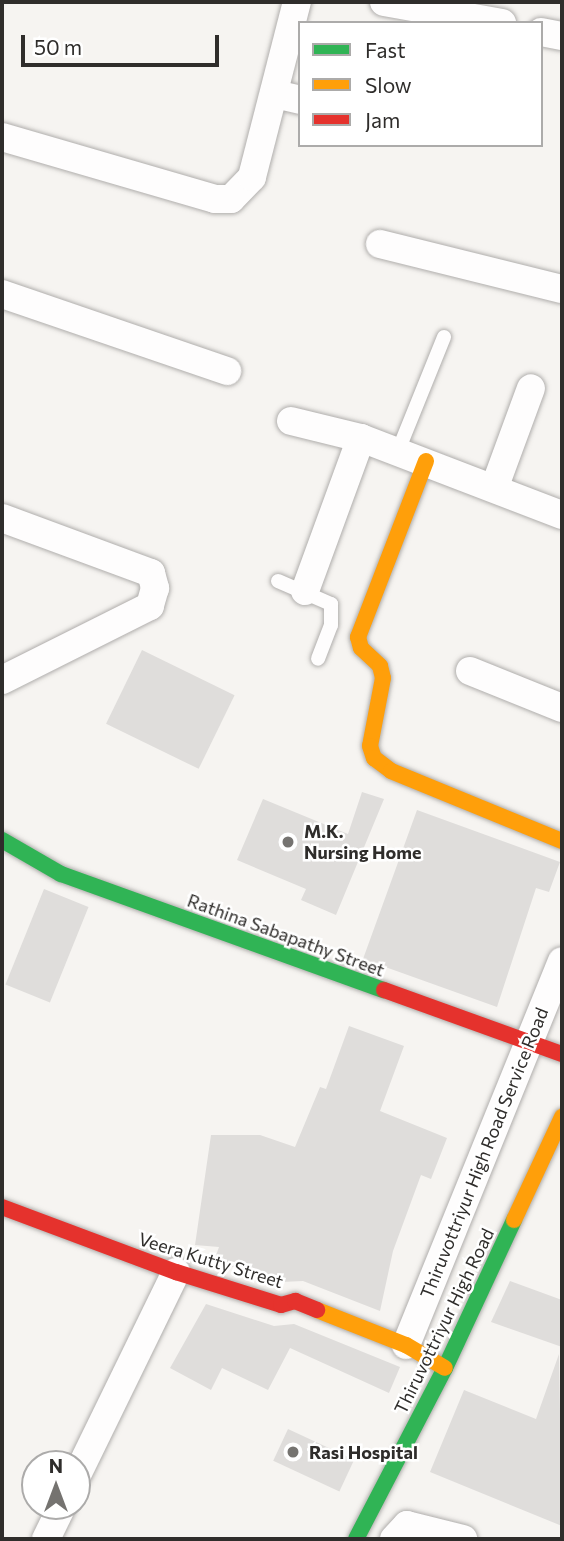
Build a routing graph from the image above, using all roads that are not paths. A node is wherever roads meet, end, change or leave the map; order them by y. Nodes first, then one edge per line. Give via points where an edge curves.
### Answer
1 (296, 2) edge
2 (384, 2) edge
3 (494, 15) edge
4 (543, 32) edge
5 (562, 36) edge
6 (287, 97) edge
7 (2, 137) edge
8 (380, 244) dead end
9 (562, 289) edge
10 (2, 294) edge
11 (444, 337) dead end
12 (228, 371) dead end
13 (531, 388) dead end
14 (291, 421) dead end
15 (361, 438) junction
16 (398, 451) junction
17 (426, 461) junction
18 (495, 486) junction
19 (562, 515) edge
20 (2, 518) edge
21 (278, 581) dead end
22 (305, 591) junction
23 (318, 659) dead end
24 (470, 671) dead end
25 (2, 680) edge
26 (562, 708) edge
27 (2, 840) edge
28 (562, 841) edge
29 (562, 961) edge
30 (529, 1044) junction
31 (562, 1055) edge
32 (562, 1117) edge
33 (2, 1207) edge
34 (176, 1272) junction
35 (406, 1345) junction
36 (445, 1368) junction
37 (89, 1450) edge
38 (373, 1506) junction
39 (55, 1520) edge
40 (401, 1532) edge
41 (46, 1539) edge
42 (356, 1539) edge
43 (463, 1539) edge

1 - 6 street
2 - 3 street
4 - 5 street
6 - 7 street via 252,177 231,199 215,199
8 - 9 street
10 - 12 street
11 - 16 lane
13 - 18 street
14 - 15 street
15 - 16 street
15 - 22 street
16 - 17 street
17 - 18 street
17 - 28 street via 358,637 361,648 380,666 383,678 370,746 374,758 391,771
18 - 19 street
20 - 25 street via 151,573 155,588 150,606
21 - 22 lane
22 - 23 lane via 331,604 331,625
24 - 26 street
27 - 30 street, Rathina Sabapathy Street via 61,874
29 - 30 street, Thiruvottriyur High Road Service Road
30 - 31 street, Rathina Sabapathy Street
30 - 35 street, Thiruvottriyur High Road Service Road
32 - 36 street, Thiruvottriyur High Road
33 - 34 street, Veera Kutty Street
34 - 35 street, Veera Kutty Street via 281,1305 295,1301
34 - 37 street
35 - 36 street, Veera Kutty Street
36 - 38 street, Thiruvottriyur High Road
38 - 40 street
38 - 42 street, Thiruvottriyur High Road
39 - 41 street
40 - 43 street

